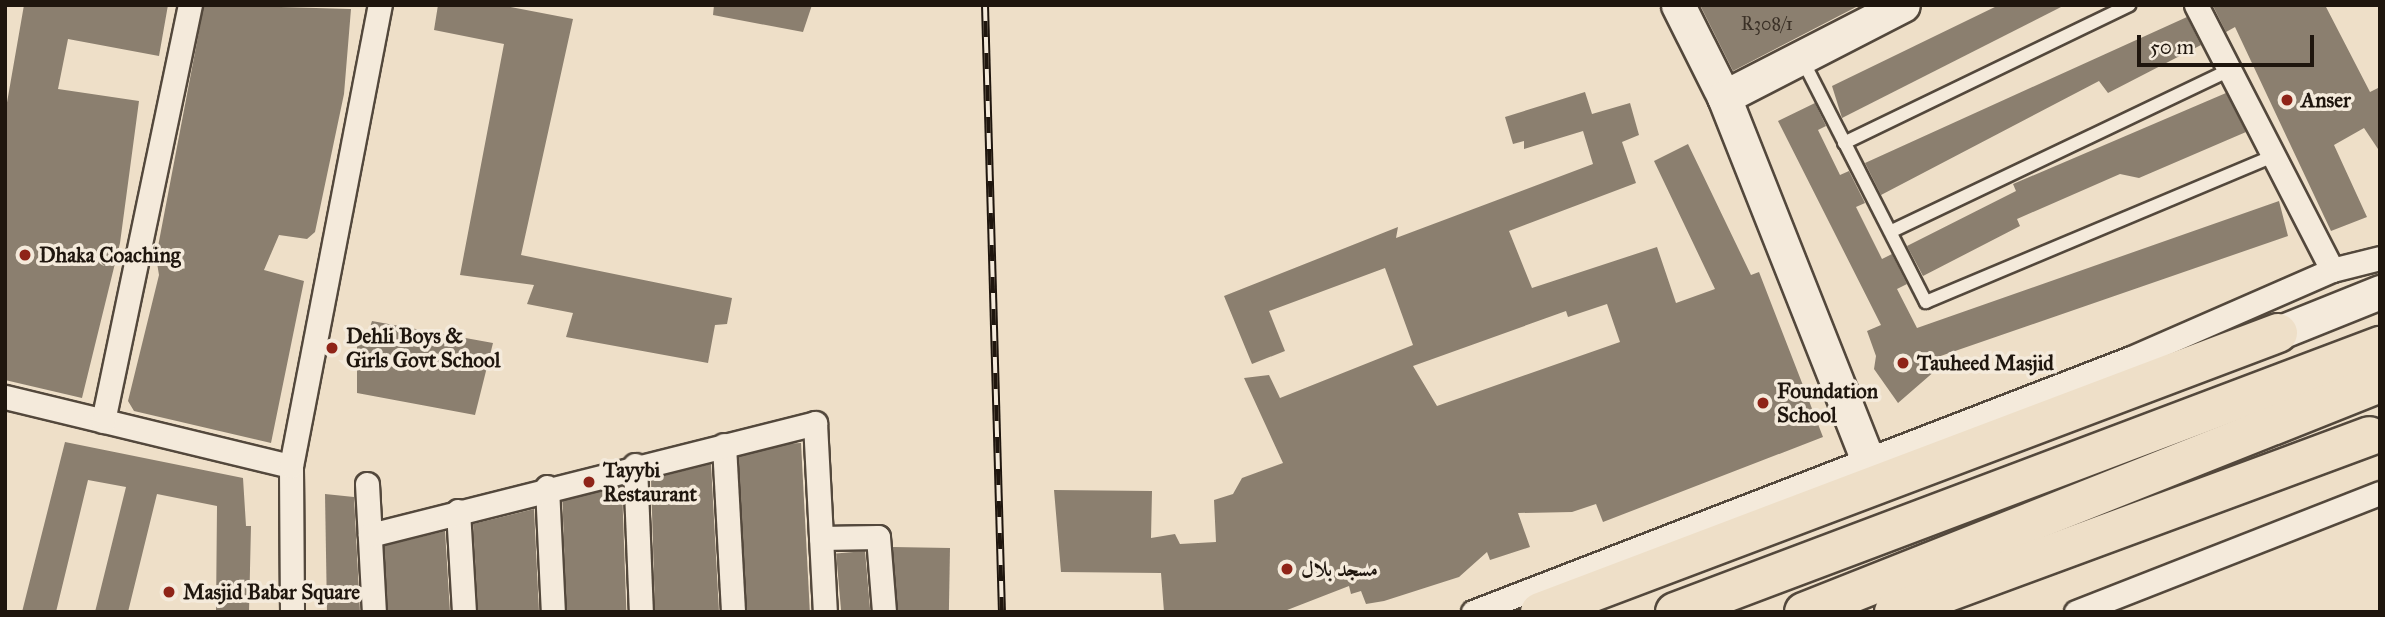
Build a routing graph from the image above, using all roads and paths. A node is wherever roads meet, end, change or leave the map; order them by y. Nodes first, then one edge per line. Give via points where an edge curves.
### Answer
1 (190, 5) edge
2 (380, 5) edge
3 (1678, 5) edge
4 (1903, 5) edge
5 (2129, 5) edge
6 (2196, 5) edge
7 (1800, 57) junction
8 (2230, 71) junction
9 (1724, 97) junction
10 (1844, 143) junction
11 (2273, 156) junction
12 (1892, 231) junction
13 (2380, 258) edge
14 (2332, 270) junction
15 (2380, 292) edge
16 (2278, 333) joint
17 (2380, 346) edge
18 (2380, 383) edge
19 (5, 397) edge
20 (103, 421) junction
21 (2375, 434) edge
22 (724, 445) junction
23 (1868, 461) junction
24 (635, 465) junction
25 (290, 466) junction
26 (367, 484) dead end
27 (547, 487) junction
28 (2380, 493) edge
29 (458, 511) junction
30 (370, 535) junction
31 (821, 538) junction
32 (292, 612) edge
33 (374, 612) edge
34 (464, 612) edge
35 (553, 612) edge
36 (641, 612) edge
37 (733, 612) edge
38 (825, 612) edge
39 (884, 612) edge
40 (1473, 612) edge
41 (1540, 612) edge
42 (1675, 612) edge
43 (1804, 612) edge
44 (1894, 612) edge
45 (2076, 612) edge

1 - 20 street
2 - 25 street
3 - 9 street
4 - 7 street
5 - 10 lane
6 - 8 street
7 - 9 street
7 - 10 lane
8 - 11 street
8 - 12 lane
9 - 23 street
10 - 12 lane
11 - 12 lane via 1926,302
11 - 14 street
13 - 14 street
14 - 23 street via 2131,358
15 - 16 street
16 - 41 highway
17 - 42 highway
18 - 43 highway
19 - 20 street
20 - 25 street
21 - 44 highway
22 - 24 street
22 - 31 street via 816,423
22 - 37 street
23 - 40 street
24 - 27 street
24 - 36 street
25 - 32 street
26 - 30 street
27 - 29 street
27 - 35 street
28 - 45 street
29 - 30 street
29 - 34 street
30 - 33 street
31 - 38 street
31 - 39 street via 878,537

